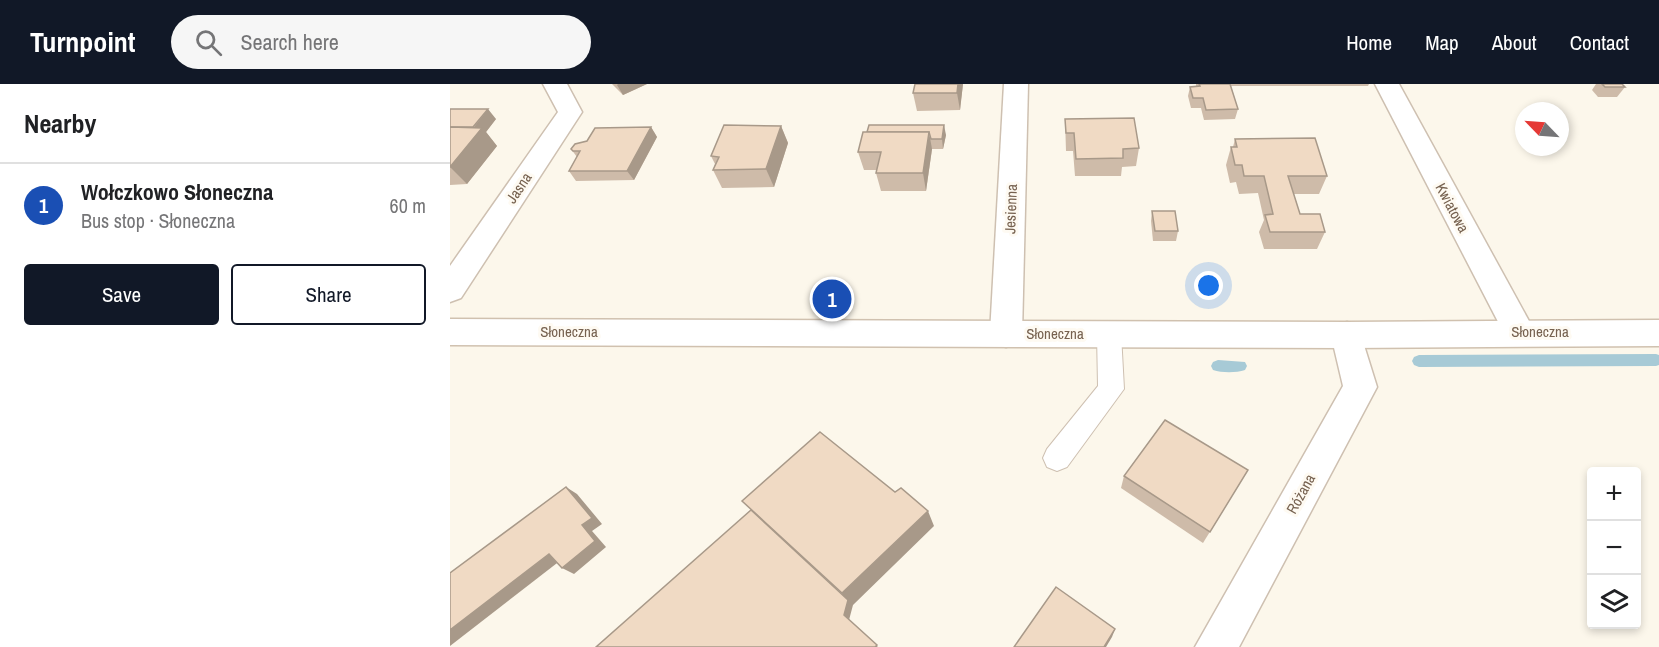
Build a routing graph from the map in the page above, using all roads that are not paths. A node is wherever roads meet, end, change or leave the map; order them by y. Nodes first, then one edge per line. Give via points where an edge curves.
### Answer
1 (555, 84) edge
2 (1016, 84) edge
3 (1387, 84) edge
4 (450, 290) edge
5 (450, 332) edge
6 (1519, 332) junction
7 (1659, 333) edge
8 (1006, 334) junction
9 (1109, 334) junction
10 (1347, 335) junction
11 (1057, 458) dead end
12 (1216, 647) edge

1 - 4 street, Jasna via 570,112
2 - 8 street, Jesienna
3 - 6 street, Kwiatowa
5 - 8 street, Słoneczna
6 - 7 street, Słoneczna
6 - 10 street, Słoneczna
8 - 9 street, Słoneczna
9 - 10 street, Słoneczna
9 - 11 lane via 1111,389
10 - 12 street, Różana via 1360,387

